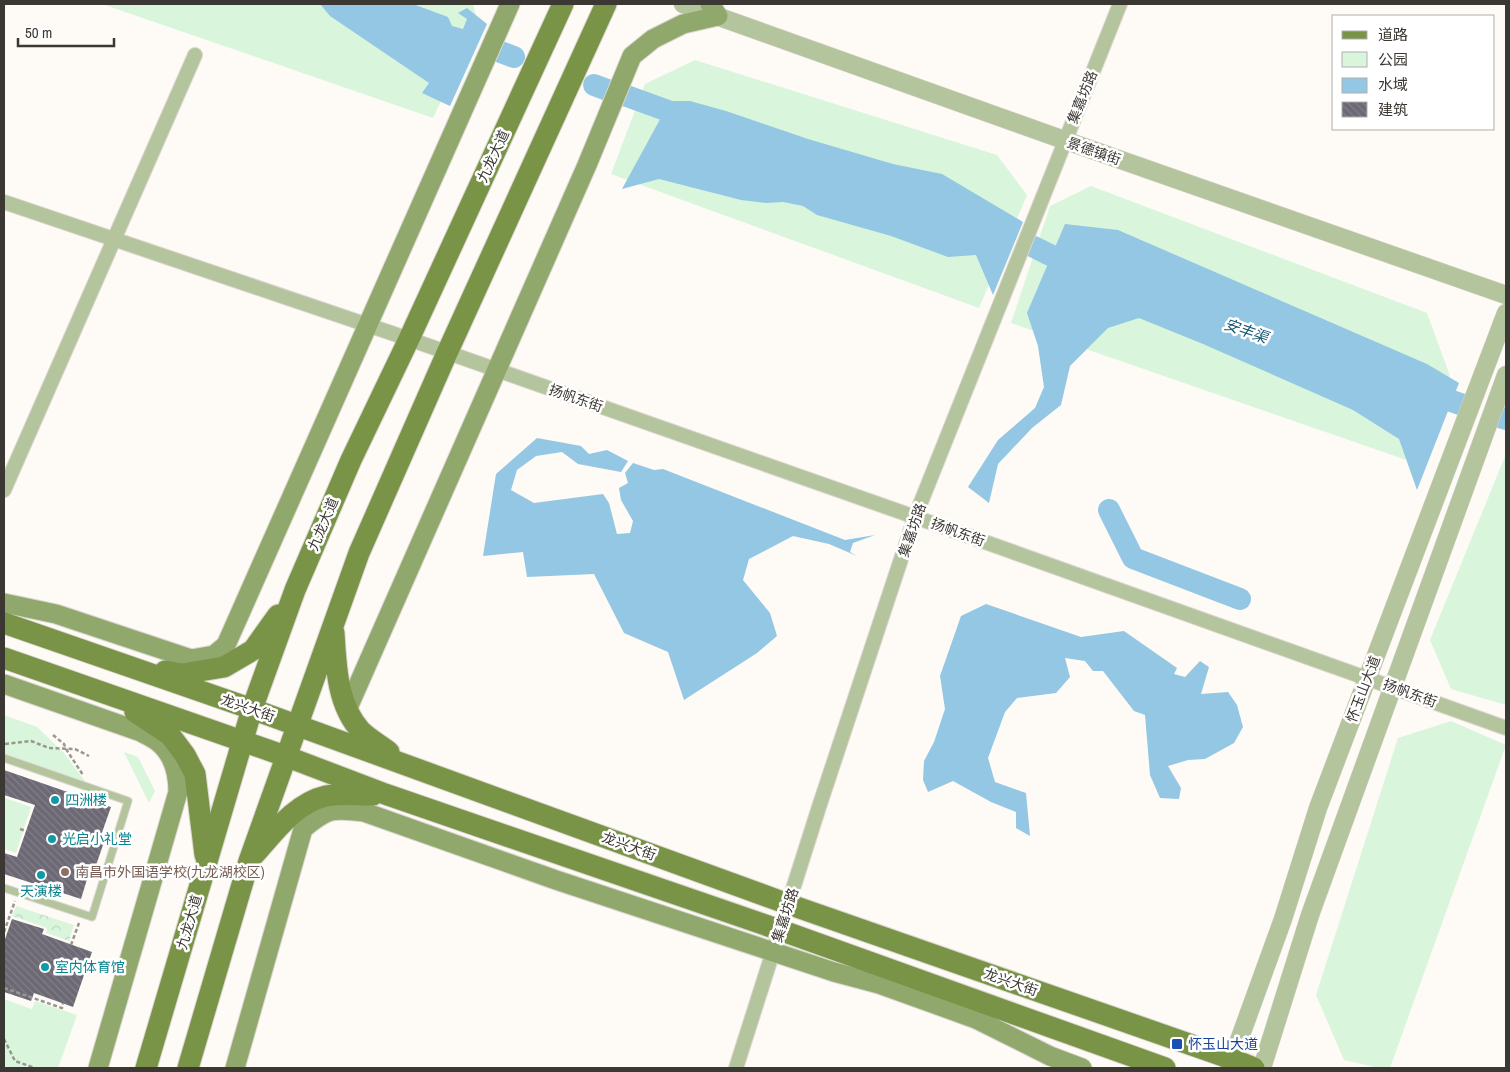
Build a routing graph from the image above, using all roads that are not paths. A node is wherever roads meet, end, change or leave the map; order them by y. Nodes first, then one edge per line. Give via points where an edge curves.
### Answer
1 (510, 4) edge
2 (563, 4) edge
3 (606, 4) edge
4 (683, 4) edge
5 (1120, 4) edge
6 (714, 10) edge
7 (195, 56) dead end
8 (1064, 140) junction
9 (4, 202) edge
10 (114, 240) junction
11 (1506, 295) edge
12 (1506, 313) edge
13 (368, 325) junction
14 (409, 339) junction
15 (447, 352) junction
16 (496, 370) junction
17 (1506, 375) edge
18 (4, 490) edge
19 (916, 517) junction
20 (295, 590) junction
21 (4, 603) edge
22 (4, 623) edge
23 (333, 623) junction
24 (4, 658) edge
25 (119, 663) junction
26 (1368, 678) junction
27 (4, 684) edge
28 (1393, 687) junction
29 (112, 696) junction
30 (252, 709) junction
31 (347, 710) junction
32 (296, 725) junction
33 (1506, 728) edge
34 (242, 741) junction
35 (285, 756) junction
36 (4, 758) edge
37 (410, 767) junction
38 (385, 794) junction
39 (315, 808) junction
40 (248, 860) junction
41 (206, 863) junction
42 (4, 888) edge
43 (788, 904) junction
44 (780, 930) junction
45 (773, 952) junction
46 (1139, 1062) edge
47 (1230, 1064) edge
48 (98, 1068) edge
49 (146, 1068) edge
50 (188, 1068) edge
51 (235, 1068) edge
52 (736, 1068) edge
53 (1082, 1068) edge
54 (1165, 1068) edge
55 (1254, 1068) edge
56 (1262, 1068) edge

1 - 13 main road
2 - 14 main road, 九龙大道
3 - 15 main road
4 - 6 street, 景德镇街
5 - 8 street, 集嘉坊路
6 - 8 street, 景德镇街
6 - 16 main road via 653,39 632,56
7 - 10 street
8 - 11 street, 景德镇街
8 - 19 street, 集嘉坊路
9 - 10 street, 扬帆东街
10 - 13 street, 扬帆东街
10 - 18 street
12 - 26 street, 怀玉山大道
13 - 14 street, 扬帆东街
13 - 21 main road via 226,645 214,655 191,660 56,614
14 - 15 street, 扬帆东街
14 - 20 main road, 九龙大道 via 351,460
15 - 16 street, 扬帆东街
15 - 23 main road via 359,552
16 - 19 street, 扬帆东街
16 - 31 main road
17 - 28 street, 怀玉山大道
19 - 26 street, 扬帆东街
19 - 43 street, 集嘉坊路
20 - 25 main road via 253,650 224,667 182,674
20 - 30 main road, 九龙大道
22 - 25 main road, 龙兴大街
23 - 31 main road via 337,672
23 - 32 main road
24 - 29 main road, 龙兴大街
25 - 30 main road, 龙兴大街
26 - 28 street, 扬帆东街
26 - 47 street, 怀玉山大道 via 1318,808
27 - 48 main road via 140,732 159,742 172,759 178,778 178,792
28 - 33 street, 扬帆东街
28 - 56 street, 怀玉山大道 via 1310,915
29 - 34 main road, 龙兴大街
29 - 41 main road via 170,735 185,755 195,774
30 - 32 main road, 龙兴大街
30 - 34 main road, 九龙大道
31 - 37 main road via 362,731
32 - 35 main road
32 - 37 main road, 龙兴大街
34 - 35 main road, 龙兴大街
34 - 41 main road, 九龙大道
35 - 38 main road, 龙兴大街
35 - 40 main road
36 - 42 lane via 128,802 92,917
37 - 43 main road, 龙兴大街
38 - 39 main road via 326,796
38 - 44 main road, 龙兴大街
39 - 40 main road via 295,811
39 - 45 main road via 364,812
39 - 51 main road via 303,829
40 - 50 main road
41 - 49 main road, 九龙大道
43 - 44 street, 集嘉坊路
43 - 47 main road, 龙兴大街
44 - 45 street, 集嘉坊路
44 - 46 main road, 龙兴大街
45 - 52 street, 集嘉坊路
45 - 53 main road via 879,984 976,1019 1050,1056
46 - 54 main road, 龙兴大街
47 - 55 main road, 龙兴大街

